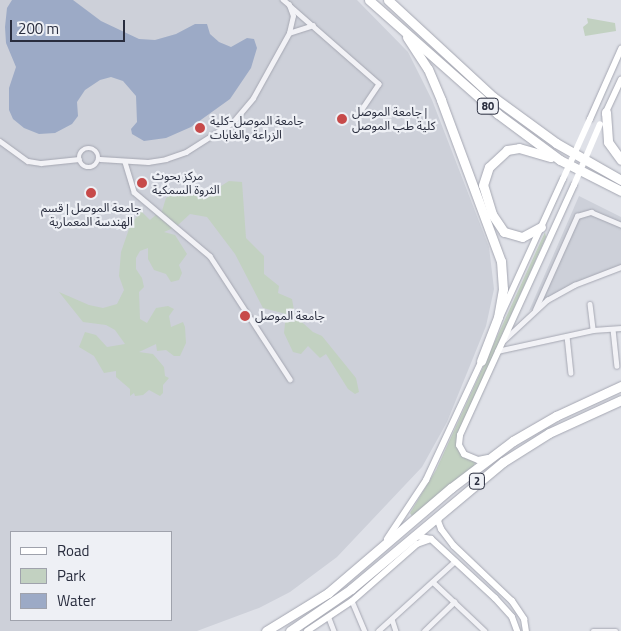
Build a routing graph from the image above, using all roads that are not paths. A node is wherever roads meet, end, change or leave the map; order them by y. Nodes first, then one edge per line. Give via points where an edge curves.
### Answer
1 (283, 0) edge
2 (369, 0) edge
3 (388, 0) edge
4 (289, 5) junction
5 (313, 25) junction
6 (289, 33) junction
7 (407, 37) junction
8 (621, 49) edge
9 (621, 79) edge
10 (361, 111) dead end
11 (606, 112) junction
12 (0, 141) edge
13 (79, 159) junction
14 (100, 159) junction
15 (560, 160) junction
16 (621, 160) edge
17 (126, 162) junction
18 (621, 180) edge
19 (621, 191) edge
20 (621, 225) edge
21 (540, 227) junction
22 (553, 231) junction
23 (621, 267) edge
24 (590, 304) dead end
25 (534, 310) junction
26 (621, 328) edge
27 (613, 329) junction
28 (593, 330) junction
29 (567, 336) junction
30 (502, 341) junction
31 (497, 351) junction
32 (482, 361) junction
33 (617, 366) dead end
34 (571, 373) dead end
35 (290, 379) dead end
36 (621, 386) edge
37 (621, 400) edge
38 (556, 416) junction
39 (562, 426) junction
40 (498, 452) junction
41 (445, 508) junction
42 (408, 539) junction
43 (431, 539) junction
44 (396, 555) junction
45 (371, 557) junction
46 (455, 561) junction
47 (433, 582) junction
48 (328, 593) junction
49 (352, 601) junction
50 (335, 602) junction
51 (454, 602) junction
52 (516, 607) junction
53 (509, 612) junction
54 (329, 618) junction
55 (392, 620) junction
56 (425, 630) edge
57 (266, 631) edge
58 (290, 631) edge
59 (307, 631) edge
60 (334, 631) edge
61 (364, 631) edge
62 (378, 631) edge
63 (396, 631) edge
64 (484, 631) edge
65 (517, 631) edge
66 (526, 631) edge
67 (593, 631) edge
68 (616, 631) edge

1 - 4 street
2 - 7 highway, 80
3 - 18 highway, 80 via 493,97 556,143
4 - 5 street
4 - 6 street via 292,16
5 - 6 street
5 - 10 street via 380,84
6 - 17 street via 253,98 233,122 186,152 148,162
7 - 15 highway, 80 via 498,114
7 - 32 highway via 428,69 501,260 503,289 498,317
8 - 21 main road, bridge
9 - 11 main road
11 - 16 highway via 608,142
11 - 22 main road, bridge
12 - 13 street via 28,160 41,163
13 - 14 street via 88,168 97,165
13 - 14 street via 84,150 90,148
14 - 17 street
15 - 19 highway, 80
15 - 21 highway via 519,148 507,150 495,158 485,176 483,185 490,209 504,232 522,237
17 - 35 street via 134,192 210,256
20 - 25 street via 591,212 577,216
21 - 22 main road
21 - 32 main road
22 - 30 main road
23 - 25 street via 574,285
24 - 28 street
25 - 30 street via 510,337
26 - 27 street
27 - 28 street
27 - 33 street
28 - 29 street
29 - 31 street
29 - 34 street
30 - 31 main road
31 - 40 main road via 459,440 462,451 474,459 482,460
32 - 45 main road via 418,496
36 - 38 highway, 2
37 - 39 highway, 2
38 - 39 highway
38 - 40 highway, 2
39 - 41 highway, 2 via 503,462
40 - 45 highway, 2
41 - 42 highway, 2
41 - 52 main road via 438,521 441,529
42 - 43 main road via 418,535
42 - 44 highway, 2
43 - 44 main road
43 - 46 main road
44 - 49 main road
44 - 50 highway, 2
45 - 48 highway, 2
46 - 47 street
46 - 53 main road
47 - 51 street
47 - 55 street
48 - 50 highway
48 - 57 highway, 2
49 - 54 main road
49 - 61 street
50 - 58 highway, 2
51 - 56 street
51 - 64 street
52 - 53 main road
52 - 66 main road
53 - 65 main road
54 - 59 main road
54 - 60 street
55 - 62 street
55 - 63 street
67 - 68 street

